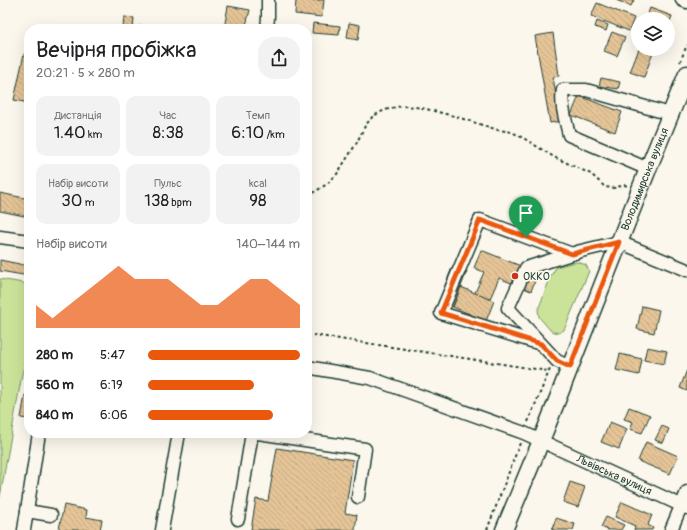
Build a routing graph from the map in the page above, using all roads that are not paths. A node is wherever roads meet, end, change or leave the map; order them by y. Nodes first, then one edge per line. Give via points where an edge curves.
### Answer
1 (268, 0) edge
2 (682, 0) edge
3 (687, 2) edge
4 (267, 24) edge
5 (687, 74) edge
6 (670, 114) junction
7 (648, 169) junction
8 (0, 237) edge
9 (24, 240) edge
10 (619, 242) junction
11 (572, 254) junction
12 (687, 270) edge
13 (541, 344) junction
14 (570, 367) junction
15 (312, 369) edge
16 (38, 438) edge
17 (178, 438) edge
18 (251, 438) edge
19 (291, 438) edge
20 (541, 442) junction
21 (687, 492) edge
22 (358, 498) dead end
23 (684, 507) edge
24 (27, 511) junction
25 (51, 515) dead end
26 (238, 519) dead end
27 (24, 530) edge
28 (162, 530) edge
29 (504, 530) edge
30 (671, 530) edge

1 - 4 street
2 - 3 street
5 - 6 main road, Володимирська вулиця
6 - 7 main road, Володимирська вулиця
6 - 7 street via 586,90 563,90 569,135
7 - 10 main road, Володимирська вулиця
8 - 9 street
10 - 11 street
10 - 12 street
10 - 14 main road, Володимирська вулиця
11 - 13 street via 526,268 508,308
11 - 13 street via 480,220 441,313
13 - 14 street via 557,361
14 - 20 main road, Володимирська вулиця
15 - 20 street, Львівська вулиця via 370,378 524,433
16 - 24 street
17 - 28 street
18 - 26 street
19 - 22 street via 365,449
20 - 23 street, Львівська вулиця
20 - 29 main road, Володимирська вулиця
21 - 23 street
23 - 30 street
24 - 25 street
24 - 27 street

